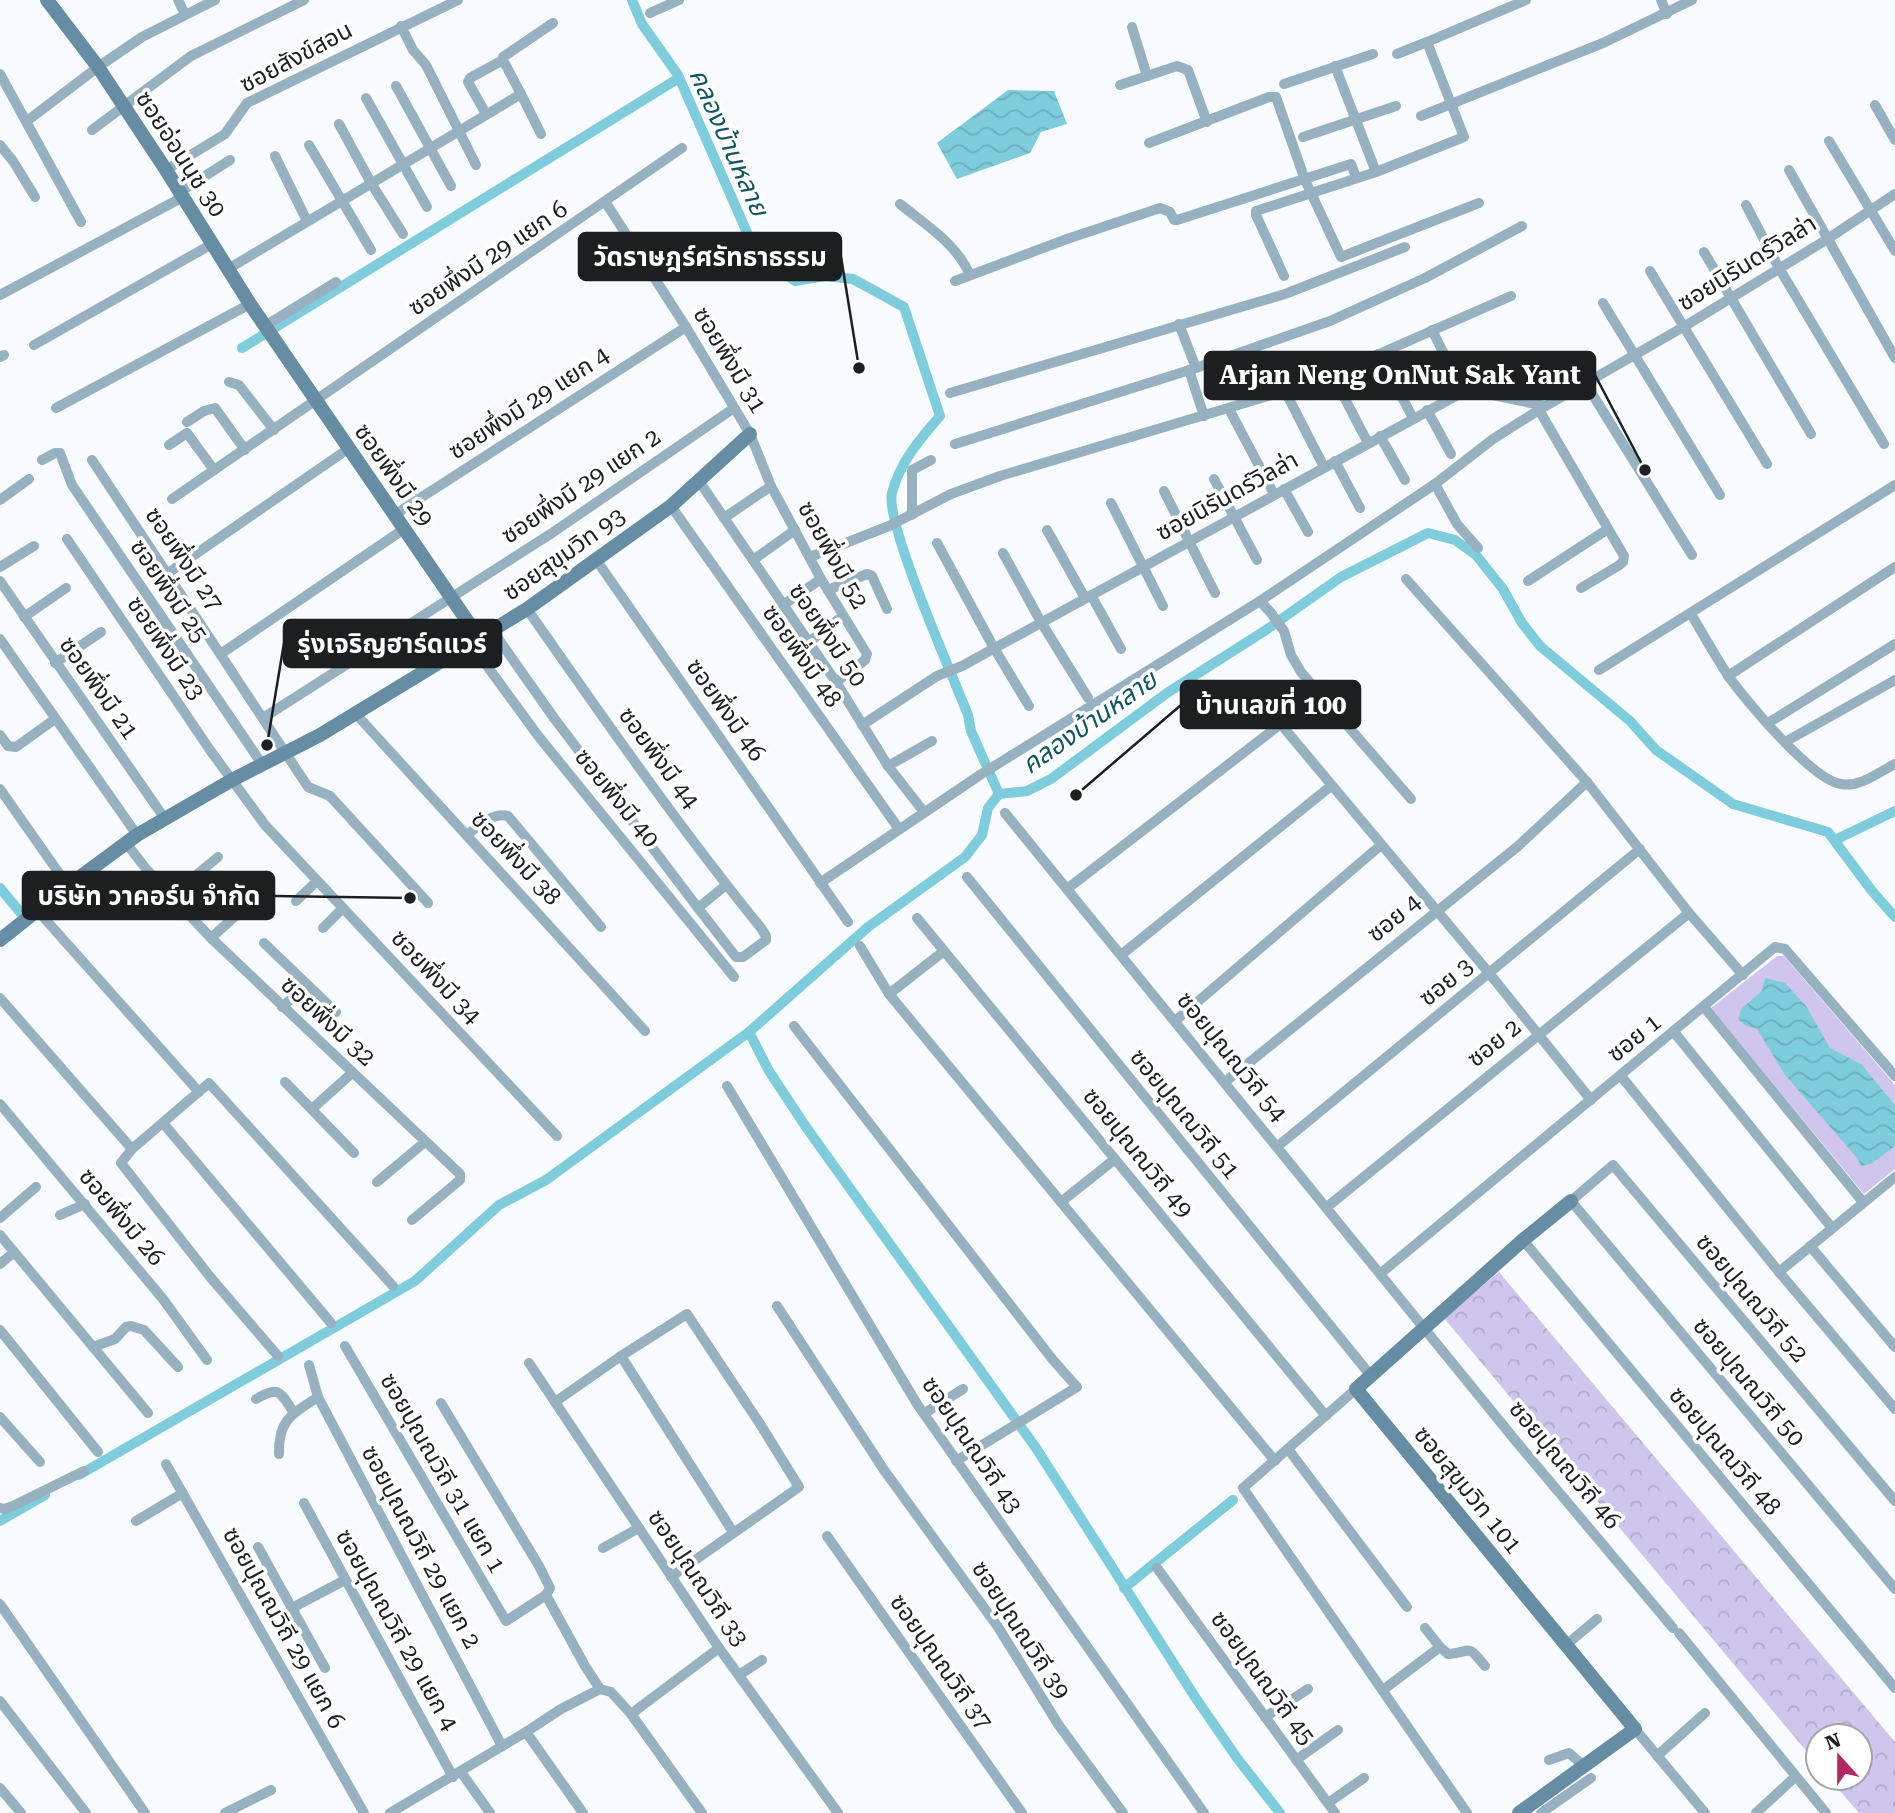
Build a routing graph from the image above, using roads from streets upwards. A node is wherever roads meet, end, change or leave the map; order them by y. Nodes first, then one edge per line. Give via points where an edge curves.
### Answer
1 (47, 0) edge
2 (178, 0) edge
3 (215, 0) edge
4 (304, 0) edge
5 (458, 0) edge
6 (679, 0) edge
7 (1526, 0) edge
8 (1661, 0) edge
9 (1692, 0) edge
10 (650, 13) dead end
11 (185, 14) junction
12 (1667, 14) junction
13 (553, 23) dead end
14 (401, 26) junction
15 (1132, 27) dead end
16 (1427, 42) junction
17 (1373, 54) dead end
18 (1396, 54) dead end
19 (503, 60) junction
20 (1335, 66) junction
21 (97, 67) junction
22 (0, 74) edge
23 (1147, 76) junction
24 (1284, 84) dead end
25 (1120, 85) dead end
26 (396, 86) dead end
27 (521, 94) junction
28 (366, 98) dead end
29 (1451, 102) junction
30 (1875, 105) dead end
31 (1396, 106) dead end
32 (124, 107) junction
33 (486, 114) junction
34 (1420, 116) dead end
35 (1357, 119) junction
36 (27, 121) junction
37 (1207, 122) junction
38 (339, 124) dead end
39 (92, 130) dead end
40 (459, 131) junction
41 (541, 134) dead end
42 (1303, 137) dead end
43 (1895, 140) edge
44 (1829, 141) dead end
45 (1149, 143) dead end
46 (0, 145) edge
47 (309, 145) dead end
48 (430, 148) junction
49 (682, 148) dead end
50 (275, 156) dead end
51 (230, 160) dead end
52 (402, 164) junction
53 (476, 165) dead end
54 (166, 170) junction
55 (1789, 170) dead end
56 (1376, 172) junction
57 (1356, 177) junction
58 (1304, 180) junction
59 (371, 183) junction
60 (451, 186) dead end
61 (181, 194) junction
62 (1311, 194) junction
63 (1895, 194) edge
64 (35, 197) dead end
65 (340, 201) junction
66 (606, 203) junction
67 (1479, 203) dead end
68 (900, 204) dead end
69 (1746, 205) dead end
70 (427, 207) dead end
71 (1870, 209) junction
72 (307, 221) junction
73 (80, 222) dead end
74 (1522, 226) dead end
75 (403, 234) dead end
76 (1826, 240) junction
77 (212, 244) junction
78 (1405, 247) dead end
79 (371, 250) dead end
80 (1895, 251) edge
81 (1704, 252) dead end
82 (1779, 268) junction
83 (228, 269) junction
84 (1650, 271) dead end
85 (970, 275) junction
86 (1284, 276) dead end
87 (955, 281) dead end
88 (336, 282) dead end
89 (0, 295) edge
90 (1511, 296) dead end
91 (1730, 297) junction
92 (1603, 303) dead end
93 (250, 304) junction
94 (1180, 324) junction
95 (1685, 326) junction
96 (686, 327) junction
97 (268, 330) junction
98 (1433, 330) junction
99 (34, 345) dead end
100 (1634, 354) junction
101 (1380, 355) junction
102 (1895, 358) edge
103 (1193, 369) junction
104 (1332, 374) junction
105 (229, 382) dead end
106 (1586, 384) junction
107 (1285, 391) junction
108 (1463, 392) junction
109 (950, 393) dead end
110 (316, 402) junction
111 (56, 408) dead end
112 (734, 408) junction
113 (1542, 408) junction
114 (1229, 409) junction
115 (1427, 410) junction
116 (1204, 416) junction
117 (1413, 418) junction
118 (187, 422) dead end
119 (274, 430) junction
120 (750, 434) junction
121 (1811, 434) dead end
122 (1380, 436) junction
123 (1368, 443) junction
124 (955, 444) dead end
125 (1884, 444) dead end
126 (169, 445) dead end
127 (348, 449) junction
128 (245, 450) junction
129 (1451, 454) dead end
130 (42, 460) dead end
131 (92, 460) dead end
132 (931, 460) dead end
133 (1335, 461) junction
134 (1767, 464) dead end
135 (1324, 467) junction
136 (214, 471) junction
137 (29, 479) dead end
138 (1214, 479) dead end
139 (1405, 480) dead end
140 (699, 481) junction
141 (1435, 484) junction
142 (1895, 485) edge
143 (771, 486) junction
144 (1284, 489) junction
145 (1164, 491) dead end
146 (1274, 494) junction
147 (1720, 495) dead end
148 (172, 499) dead end
149 (0, 500) edge
150 (1111, 503) dead end
151 (671, 506) junction
152 (1360, 508) dead end
153 (912, 514) junction
154 (394, 515) junction
155 (1234, 517) junction
156 (724, 518) junction
157 (404, 529) junction
158 (1608, 529) junction
159 (795, 530) junction
160 (1047, 530) dead end
161 (1308, 532) dead end
162 (66, 540) dead end
163 (1189, 541) junction
164 (937, 543) dead end
165 (34, 547) dead end
166 (1478, 548) dead end
167 (1003, 553) dead end
168 (1692, 555) dead end
169 (810, 557) junction
170 (752, 560) junction
171 (1257, 560) dead end
172 (597, 561) junction
173 (1142, 566) junction
174 (0, 567) edge
175 (1895, 567) edge
176 (168, 573) junction
177 (821, 579) junction
178 (1406, 579) dead end
179 (0, 581) edge
180 (1528, 581) dead end
181 (66, 588) dead end
182 (1581, 588) dead end
183 (828, 590) junction
184 (1215, 593) dead end
185 (1088, 596) junction
186 (452, 598) junction
187 (1260, 601) junction
188 (783, 605) junction
189 (1164, 606) dead end
190 (887, 609) dead end
191 (527, 610) junction
192 (1691, 614) junction
193 (843, 616) junction
194 (24, 617) junction
195 (1041, 622) junction
196 (101, 632) dead end
197 (481, 638) junction
198 (0, 639) edge
199 (809, 642) junction
200 (1895, 644) edge
201 (994, 648) junction
202 (1121, 649) dead end
203 (222, 653) junction
204 (55, 663) junction
205 (1599, 670) dead end
206 (1728, 676) junction
207 (1895, 680) edge
208 (836, 682) junction
209 (1248, 685) dead end
210 (1088, 698) dead end
211 (1029, 706) dead end
212 (355, 713) junction
213 (263, 718) junction
214 (55, 719) junction
215 (1282, 723) junction
216 (1768, 723) junction
217 (862, 725) junction
218 (0, 735) edge
219 (932, 741) dead end
220 (1785, 742) junction
221 (284, 753) junction
222 (262, 764) junction
223 (1895, 764) edge
224 (888, 766) junction
225 (232, 780) junction
226 (1587, 782) junction
227 (1331, 786) junction
228 (0, 789) edge
229 (1411, 799) dead end
230 (924, 812) junction
231 (1005, 813) dead end
232 (165, 819) junction
233 (899, 829) junction
234 (467, 835) junction
235 (132, 839) junction
236 (1381, 845) junction
237 (1640, 849) junction
238 (218, 857) dead end
239 (967, 877) dead end
240 (317, 881) junction
241 (820, 883) junction
242 (726, 885) junction
243 (68, 886) junction
244 (1067, 889) junction
245 (263, 891) dead end
246 (171, 896) junction
247 (296, 901) dead end
248 (428, 903) dead end
249 (698, 908) junction
250 (342, 909) junction
251 (37, 910) junction
252 (1437, 911) junction
253 (1689, 913) junction
254 (917, 918) dead end
255 (848, 922) dead end
256 (601, 927) dead end
257 (323, 928) dead end
258 (211, 938) junction
259 (0, 940) edge
260 (264, 943) dead end
261 (860, 946) dead end
262 (944, 950) junction
263 (1121, 955) junction
264 (1489, 974) junction
265 (1743, 975) junction
266 (734, 977) dead end
267 (307, 985) junction
268 (889, 994) junction
269 (0, 999) edge
270 (282, 1007) junction
271 (1704, 1007) junction
272 (336, 1012) dead end
273 (1175, 1021) junction
274 (794, 1026) dead end
275 (645, 1031) dead end
276 (1674, 1032) junction
277 (1538, 1035) junction
278 (352, 1073) junction
279 (1620, 1076) junction
280 (1895, 1076) edge
281 (285, 1082) dead end
282 (1225, 1082) junction
283 (727, 1086) dead end
284 (199, 1092) junction
285 (1591, 1100) junction
286 (0, 1104) edge
287 (312, 1109) junction
288 (163, 1123) junction
289 (557, 1136) dead end
290 (425, 1142) junction
291 (1278, 1146) junction
292 (132, 1149) junction
293 (354, 1153) dead end
294 (1115, 1158) junction
295 (1895, 1177) edge
296 (377, 1182) dead end
297 (36, 1187) dead end
298 (1571, 1201) junction
299 (1062, 1202) junction
300 (1863, 1202) junction
301 (85, 1204) junction
302 (1327, 1206) junction
303 (60, 1215) dead end
304 (0, 1218) edge
305 (412, 1220) dead end
306 (1832, 1228) junction
307 (0, 1235) edge
308 (1523, 1240) junction
309 (1810, 1246) junction
310 (13, 1253) junction
311 (0, 1264) edge
312 (1779, 1272) junction
313 (1381, 1273) junction
314 (393, 1286) dead end
315 (776, 1306) dead end
316 (331, 1323) dead end
317 (1426, 1328) junction
318 (0, 1330) edge
319 (345, 1346) dead end
320 (93, 1347) junction
321 (1895, 1347) edge
322 (278, 1356) dead end
323 (621, 1356) junction
324 (207, 1360) dead end
325 (529, 1363) dead end
326 (309, 1365) dead end
327 (178, 1367) dead end
328 (1371, 1376) junction
329 (963, 1389) dead end
330 (1356, 1389) junction
331 (318, 1397) junction
332 (256, 1399) dead end
333 (555, 1402) junction
334 (441, 1403) dead end
335 (1895, 1409) edge
336 (148, 1413) dead end
337 (294, 1413) junction
338 (925, 1413) junction
339 (1326, 1416) junction
340 (0, 1417) edge
341 (1288, 1450) junction
342 (98, 1452) dead end
343 (279, 1454) dead end
344 (956, 1461) junction
345 (1275, 1461) junction
346 (40, 1462) dead end
347 (166, 1464) dead end
348 (84, 1471) dead end
349 (183, 1493) junction
350 (1895, 1501) edge
351 (304, 1503) dead end
352 (0, 1508) edge
353 (136, 1521) dead end
354 (639, 1528) junction
355 (733, 1532) junction
356 (827, 1536) dead end
357 (258, 1547) dead end
358 (603, 1548) dead end
359 (1157, 1568) dead end
360 (671, 1577) junction
361 (345, 1580) junction
362 (1895, 1589) edge
363 (546, 1595) junction
364 (0, 1604) edge
365 (1407, 1607) dead end
366 (292, 1608) junction
367 (1597, 1619) dead end
368 (1425, 1628) dead end
369 (1566, 1645) junction
370 (1440, 1647) junction
371 (719, 1648) junction
372 (762, 1660) dead end
373 (1485, 1666) dead end
374 (325, 1668) dead end
375 (739, 1675) junction
376 (1895, 1688) edge
377 (600, 1689) junction
378 (1308, 1689) dead end
379 (1383, 1690) junction
380 (0, 1701) edge
381 (1704, 1713) dead end
382 (631, 1714) junction
383 (1265, 1717) junction
384 (1635, 1729) junction
385 (1338, 1730) dead end
386 (526, 1732) junction
387 (502, 1746) junction
388 (1657, 1756) junction
389 (1296, 1760) junction
390 (1549, 1760) dead end
391 (1587, 1772) junction
392 (457, 1774) junction
393 (1795, 1777) junction
394 (1364, 1778) dead end
395 (0, 1788) edge
396 (271, 1790) dead end
397 (1328, 1803) junction
398 (21, 1813) edge
399 (86, 1813) edge
400 (145, 1813) edge
401 (225, 1813) edge
402 (364, 1813) edge
403 (390, 1813) edge
404 (490, 1813) edge
405 (583, 1813) edge
406 (702, 1813) edge
407 (838, 1813) edge
408 (1022, 1813) edge
409 (1123, 1813) edge
410 (1204, 1813) edge
411 (1335, 1813) edge
412 (1467, 1813) edge
413 (1519, 1813) edge
414 (1541, 1813) edge
415 (1705, 1813) edge
416 (1756, 1813) edge
417 (1826, 1813) edge

1 - 21 street, ซอยอ่อนนุช 30
2 - 11 street
3 - 11 street
4 - 32 street via 191,56
5 - 14 street, ซอยสังข์สอน
6 - 10 street
7 - 16 street
8 - 12 street
9 - 12 street
11 - 21 street
12 - 29 street
13 - 19 street via 504,54
14 - 40 street
14 - 54 street, ซอยสังข์สอน via 247,103 225,134
15 - 23 street
16 - 18 street
16 - 29 street
17 - 20 street
19 - 27 street
19 - 33 street via 468,82
20 - 24 street
20 - 35 street
21 - 32 street, ซอยอ่อนนุช 30
21 - 36 street
22 - 36 street
23 - 25 street
23 - 37 street via 1177,66 1188,70
26 - 48 street
27 - 33 street
27 - 41 street
28 - 52 street
29 - 34 street
29 - 56 street via 1463,138
30 - 43 street
31 - 35 street
32 - 39 street
32 - 54 street, ซอยอ่อนนุช 30
33 - 40 street
35 - 42 street
35 - 56 street
36 - 73 street
37 - 45 street
37 - 58 street via 1276,97
38 - 59 street
40 - 48 street
40 - 53 street
44 - 71 street
46 - 64 street
47 - 65 street
48 - 52 street
48 - 60 street
49 - 66 street, ซอยพึ่งมี 29 แยก 6
50 - 72 street
51 - 61 street
52 - 59 street
52 - 70 street
54 - 61 street, ซอยอ่อนนุช 30
55 - 76 street
56 - 57 street
57 - 58 street via 1350,164
57 - 62 street
58 - 62 street
58 - 85 street via 1177,220 1160,208 1149,211
59 - 65 street
59 - 75 street
61 - 77 street, ซอยอ่อนนุช 30
61 - 89 street
62 - 67 street via 1342,257
62 - 86 street via 1256,211
63 - 71 street, ซอยนิรันดร์วิลล่า
65 - 72 street
65 - 79 street
66 - 96 street, ซอยพึ่งมี 31
66 - 110 street, ซอยพึ่งมี 29 แยก 6
68 - 85 street via 952,246
69 - 82 street
71 - 76 street, ซอยนิรันดร์วิลล่า
71 - 80 street
72 - 83 street
74 - 103 street via 1425,278 1330,321
76 - 82 street, ซอยนิรันดร์วิลล่า
76 - 102 street
77 - 83 street, ซอยอ่อนนุช 30
77 - 99 street
78 - 94 street via 1285,295
81 - 91 street
82 - 91 street, ซอยนิรันดร์วิลล่า
82 - 125 street
83 - 93 street, ซอยอ่อนนุช 30
84 - 95 street
85 - 87 street
88 - 97 street
90 - 98 street
91 - 95 street, ซอยนิรันดร์วิลล่า
91 - 121 street
92 - 100 street
93 - 97 street, ซอยอ่อนนุช 30
93 - 111 street
94 - 103 street
94 - 109 street
95 - 100 street, ซอยนิรันดร์วิลล่า
95 - 134 street
96 - 112 street, ซอยพึ่งมี 31
96 - 154 street, ซอยพึ่งมี 29 แยก 4
97 - 110 street, ซอยพึ่งมี 29
98 - 101 street
98 - 108 street
100 - 106 street, ซอยนิรันดร์วิลล่า
100 - 147 street
101 - 104 street
101 - 117 street
103 - 116 street
103 - 124 street
104 - 107 street
104 - 123 street
105 - 119 street via 239,384
106 - 113 street, ซอยนิรันดร์วิลล่า
106 - 168 street
107 - 114 street
107 - 135 street
108 - 113 street
108 - 115 street, ซอยนิรันดร์วิลล่า
110 - 119 street, ซอยพึ่งมี 29 แยก 6
110 - 127 street, ซอยพึ่งมี 29
112 - 120 street, ซอยพึ่งมี 31
112 - 186 street, ซอยพึ่งมี 29 แยก 2
113 - 141 street, ซอยนิรันดร์วิลล่า
113 - 158 street
114 - 116 street
114 - 146 street
115 - 117 street, ซอยนิรันดร์วิลล่า
115 - 129 street
116 - 153 street via 1000,476
117 - 122 street, ซอยนิรันดร์วิลล่า
118 - 128 street via 215,408
119 - 128 street, ซอยพึ่งมี 29 แยก 6
120 - 140 street, ซอยสุขุมวิท 93
120 - 143 street, ซอยพึ่งมี 52
122 - 123 street, ซอยนิรันดร์วิลล่า
122 - 139 street
123 - 133 street, ซอยนิรันดร์วิลล่า
126 - 136 street via 187,433
127 - 154 street, ซอยพึ่งมี 29
127 - 176 street
128 - 136 street, ซอยพึ่งมี 29 แยก 6
130 - 222 street, ซอยพึ่งมี 25 via 60,453 72,485
131 - 176 street, ซอยพึ่งมี 27
132 - 153 street via 912,470
133 - 135 street, ซอยนิรันดร์วิลล่า
133 - 152 street
135 - 144 street, ซอยนิรันดร์วิลล่า
136 - 148 street, ซอยพึ่งมี 29 แยก 6
137 - 149 street
138 - 155 street
140 - 151 street, ซอยสุขุมวิท 93
140 - 156 street, ซอยพึ่งมี 50
141 - 166 street via 1457,524
141 - 187 street, ซอยนิรันดร์วิลล่า
142 - 192 street
143 - 156 street
143 - 159 street, ซอยพึ่งมี 52
144 - 146 street, ซอยนิรันดร์วิลล่า
144 - 161 street
145 - 163 street
146 - 155 street, ซอยนิรันดร์วิลล่า
150 - 173 street
151 - 172 street, ซอยสุขุมวิท 93
151 - 233 street, ซอยพึ่งมี 48
153 - 169 street
154 - 157 street, ซอยพึ่งมี 29
155 - 163 street, ซอยนิรันดร์วิลล่า
155 - 171 street
156 - 170 street, ซอยพึ่งมี 50
157 - 186 street, ซอยพึ่งมี 29
157 - 203 street
158 - 180 street
158 - 182 street via 1621,549 1623,562
159 - 169 street, ซอยพึ่งมี 52
159 - 170 street
160 - 185 street
162 - 225 street, ซอยพึ่งมี 23
163 - 173 street, ซอยนิรันดร์วิลล่า
163 - 184 street
164 - 201 street
165 - 174 street
167 - 195 street
169 - 177 street, ซอยพึ่งมี 52
170 - 188 street, ซอยพึ่งมี 50
172 - 191 street, ซอยสุขุมวิท 93
172 - 241 street, ซอยพึ่งมี 46
173 - 185 street, ซอยนิรันดร์วิลล่า
173 - 189 street
175 - 206 street
176 - 203 street, ซอยพึ่งมี 27
177 - 183 street, ซอยพึ่งมี 52
177 - 188 street
178 - 226 street
179 - 194 street, ซอยพึ่งมี 21
181 - 194 street
183 - 190 street via 867,574
183 - 193 street, ซอยพึ่งมี 52
185 - 195 street, ซอยนิรันดร์วิลล่า
185 - 202 street
186 - 197 street, ซอยพึ่งมี 29
186 - 213 street, ซอยพึ่งมี 29 แยก 2
187 - 229 street via 1283,631 1301,672
187 - 230 street, ซอยนิรันดร์วิลล่า
188 - 199 street, ซอยพึ่งมี 50
191 - 197 street, ซอยสุขุมวิท 93
191 - 242 street, ซอยพึ่งมี 44
192 - 205 street
192 - 206 street
193 - 199 street
193 - 208 street, ซอยพึ่งมี 52 via 867,658
194 - 204 street, ซอยพึ่งมี 21
195 - 201 street, ซอยนิรันดร์วิลล่า
195 - 210 street
196 - 204 street
197 - 212 street, ซอยสุขุมวิท 93
197 - 249 street via 554,718
197 - 266 street, ซอยพึ่งมี 40 via 539,737
198 - 214 street, ซอยพึ่งมี 32
199 - 208 street, ซอยพึ่งมี 50
200 - 216 street
201 - 211 street
201 - 217 street, ซอยนิรันดร์วิลล่า via 937,676
203 - 213 street, ซอยพึ่งมี 27
204 - 232 street, ซอยพึ่งมี 21
206 - 216 street
207 - 220 street
208 - 217 street, ซอยพึ่งมี 50
209 - 215 street
212 - 221 street, ซอยสุขุมวิท 93
212 - 234 street, ซอยพึ่งมี 38
213 - 221 street, ซอยพึ่งมี 27
214 - 218 street via 16,747 8,747
214 - 235 street, ซอยพึ่งมี 32
215 - 227 street
215 - 244 street
216 - 220 street
217 - 224 street, ซอยพึ่งมี 50
219 - 224 street
220 - 223 street via 1823,776 1843,785 1856,784
221 - 222 street, ซอยสุขุมวิท 93
221 - 248 street, ซอยพึ่งมี 27 via 308,787 330,796
222 - 225 street, ซอยสุขุมวิท 93
224 - 230 street, ซอยพึ่งมี 50
225 - 232 street, ซอยสุขุมวิท 93
225 - 240 street, ซอยพึ่งมี 34 via 265,825
226 - 237 street
226 - 252 street, ซอย 4 via 1517,847
227 - 236 street
227 - 263 street
228 - 243 street
230 - 233 street, ซอยนิรันดร์วิลล่า
231 - 244 street, ซอยปุณณวิถี 54
232 - 235 street, ซอยสุขุมวิท 93
233 - 241 street, ซอยนิรันดร์วิลล่า
234 - 256 street via 488,820 508,816
234 - 275 street, ซอยพึ่งมี 38
235 - 243 street, ซอยสุขุมวิท 93
235 - 246 street, ซอยพึ่งมี 32 via 147,870
236 - 252 street
236 - 273 street
237 - 253 street
237 - 264 street, ซอย 3
238 - 246 street
239 - 328 street, ซอยปุณณวิถี 51
240 - 247 street
240 - 250 street, ซอยพึ่งมี 34
241 - 255 street, ซอยพึ่งมี 46
242 - 249 street
242 - 249 street, ซอยพึ่งมี 44 via 766,940 738,958
243 - 251 street, ซอยสุขุมวิท 93
244 - 263 street, ซอยปุณณวิถี 54
245 - 258 street
246 - 258 street, ซอยพึ่งมี 32
250 - 257 street
250 - 289 street, ซอยพึ่งมี 34
251 - 259 street, ซอยสุขุมวิท 93
251 - 284 street
252 - 264 street
252 - 282 street, ซอย 4
253 - 265 street
253 - 277 street, ซอย 2
254 - 262 street, ซอยปุณณวิถี 49
258 - 270 street, ซอยพึ่งมี 32
260 - 267 street
261 - 268 street
262 - 268 street
262 - 294 street, ซอยปุณณวิถี 49
263 - 273 street, ซอยปุณณวิถี 54
264 - 277 street
264 - 291 street, ซอย 3
265 - 271 street, ซอย 1
265 - 280 street, ซอย 1 via 1768,950 1785,949
267 - 270 street
267 - 272 street
268 - 299 street
269 - 292 street
270 - 278 street, ซอยพึ่งมี 32
271 - 276 street, ซอย 1
271 - 300 street
273 - 282 street, ซอยปุณณวิถี 54
274 - 344 street via 1077,1387
276 - 279 street, ซอย 1
276 - 306 street
277 - 285 street
277 - 302 street, ซอย 2
278 - 287 street
278 - 290 street, ซอยพึ่งมี 32
279 - 285 street, ซอย 1
279 - 312 street
281 - 287 street
282 - 291 street, ซอยปุณณวิถี 54
283 - 338 street, ซอยปุณณวิถี 43
284 - 288 street
284 - 314 street via 209,1083
285 - 313 street, ซอย 1
286 - 301 street, ซอยพึ่งมี 26
287 - 293 street
288 - 292 street
288 - 316 street
290 - 296 street
290 - 305 street, ซอยพึ่งมี 32 via 461,1177
291 - 302 street, ซอยปุณณวิถี 54
292 - 322 street via 121,1160 124,1168
294 - 299 street
294 - 339 street, ซอยปุณณวิถี 49
295 - 300 street
297 - 304 street
298 - 308 street
298 - 350 street, ซอยปุณณวิถี 52 via 1613,1165
298 - 362 street, ซอยปุณณวิถี 50
299 - 345 street
300 - 306 street
301 - 303 street
301 - 324 street, ซอยพึ่งมี 26
302 - 313 street, ซอยปุณณวิถี 54
306 - 309 street
307 - 310 street
308 - 317 street
308 - 376 street, ซอยปุณณวิถี 48
309 - 312 street
309 - 321 street
310 - 311 street
310 - 320 street
312 - 335 street
313 - 317 street, ซอยปุณณวิถี 54
315 - 409 street, ซอยปุณณวิถี 39 via 884,1470 998,1627 1058,1724
317 - 328 street
317 - 393 street, ซอยปุณณวิถี 46
318 - 342 street
319 - 363 street, ซอยปุณณวิถี 31 แยก 1 via 506,1621
320 - 327 street via 115,1339 126,1327 138,1328
320 - 336 street
323 - 333 street
323 - 355 street
323 - 355 street via 687,1314 760,1424 799,1487
325 - 333 street, ซอยปุณณวิถี 33
326 - 331 street, ซอยปุณณวิถี 29 แยก 2
328 - 330 street
329 - 338 street
330 - 339 street
330 - 369 street, ซอยสุขุมวิท 101
331 - 337 street
331 - 387 street, ซอยปุณณวิถี 29 แยก 2
332 - 337 street via 276,1390
333 - 354 street, ซอยปุณณวิถี 33
334 - 363 street via 539,1566 550,1588
337 - 343 street via 279,1433
338 - 344 street, ซอยปุณณวิถี 43
339 - 341 street
340 - 346 street
341 - 345 street
341 - 365 street
344 - 410 street, ซอยปุณณวิถี 43
345 - 379 street via 1242,1488
347 - 349 street, ซอยปุณณวิถี 29 แยก 6
348 - 352 street
349 - 353 street
349 - 402 street, ซอยปุณณวิถี 29 แยก 6
351 - 361 street, ซอยปุณณวิถี 29 แยก 4
354 - 358 street
354 - 360 street, ซอยปุณณวิถี 33
355 - 360 street
356 - 408 street, ซอยปุณณวิถี 37
357 - 366 street
359 - 383 street, ซอยปุณณวิถี 45
360 - 371 street, ซอยปุณณวิถี 33
361 - 366 street
361 - 392 street, ซอยปุณณวิถี 29 แยก 4
363 - 377 street
364 - 400 street
366 - 374 street
367 - 369 street
368 - 370 street
369 - 384 street, ซอยสุขุมวิท 101
370 - 373 street via 1452,1655 1464,1649 1473,1651
370 - 379 street
371 - 375 street, ซอยปุณณวิถี 33
371 - 382 street
372 - 375 street
375 - 407 street, ซอยปุณณวิถี 33
377 - 382 street via 611,1692
377 - 386 street
378 - 383 street
379 - 412 street
380 - 399 street
381 - 388 street
382 - 406 street
383 - 389 street, ซอยปุณณวิถี 45
384 - 388 street
384 - 391 street
385 - 389 street
386 - 387 street
386 - 405 street
387 - 392 street
388 - 415 street
389 - 397 street, ซอยปุณณวิถี 45
390 - 391 street via 1569,1753
391 - 413 street
391 - 414 street
392 - 403 street
392 - 404 street, ซอยปุณณวิถี 29 แยก 4
393 - 416 street
393 - 417 street, ซอยปุณณวิถี 46
394 - 397 street
395 - 398 street
396 - 401 street
397 - 411 street, ซอยปุณณวิถี 45

